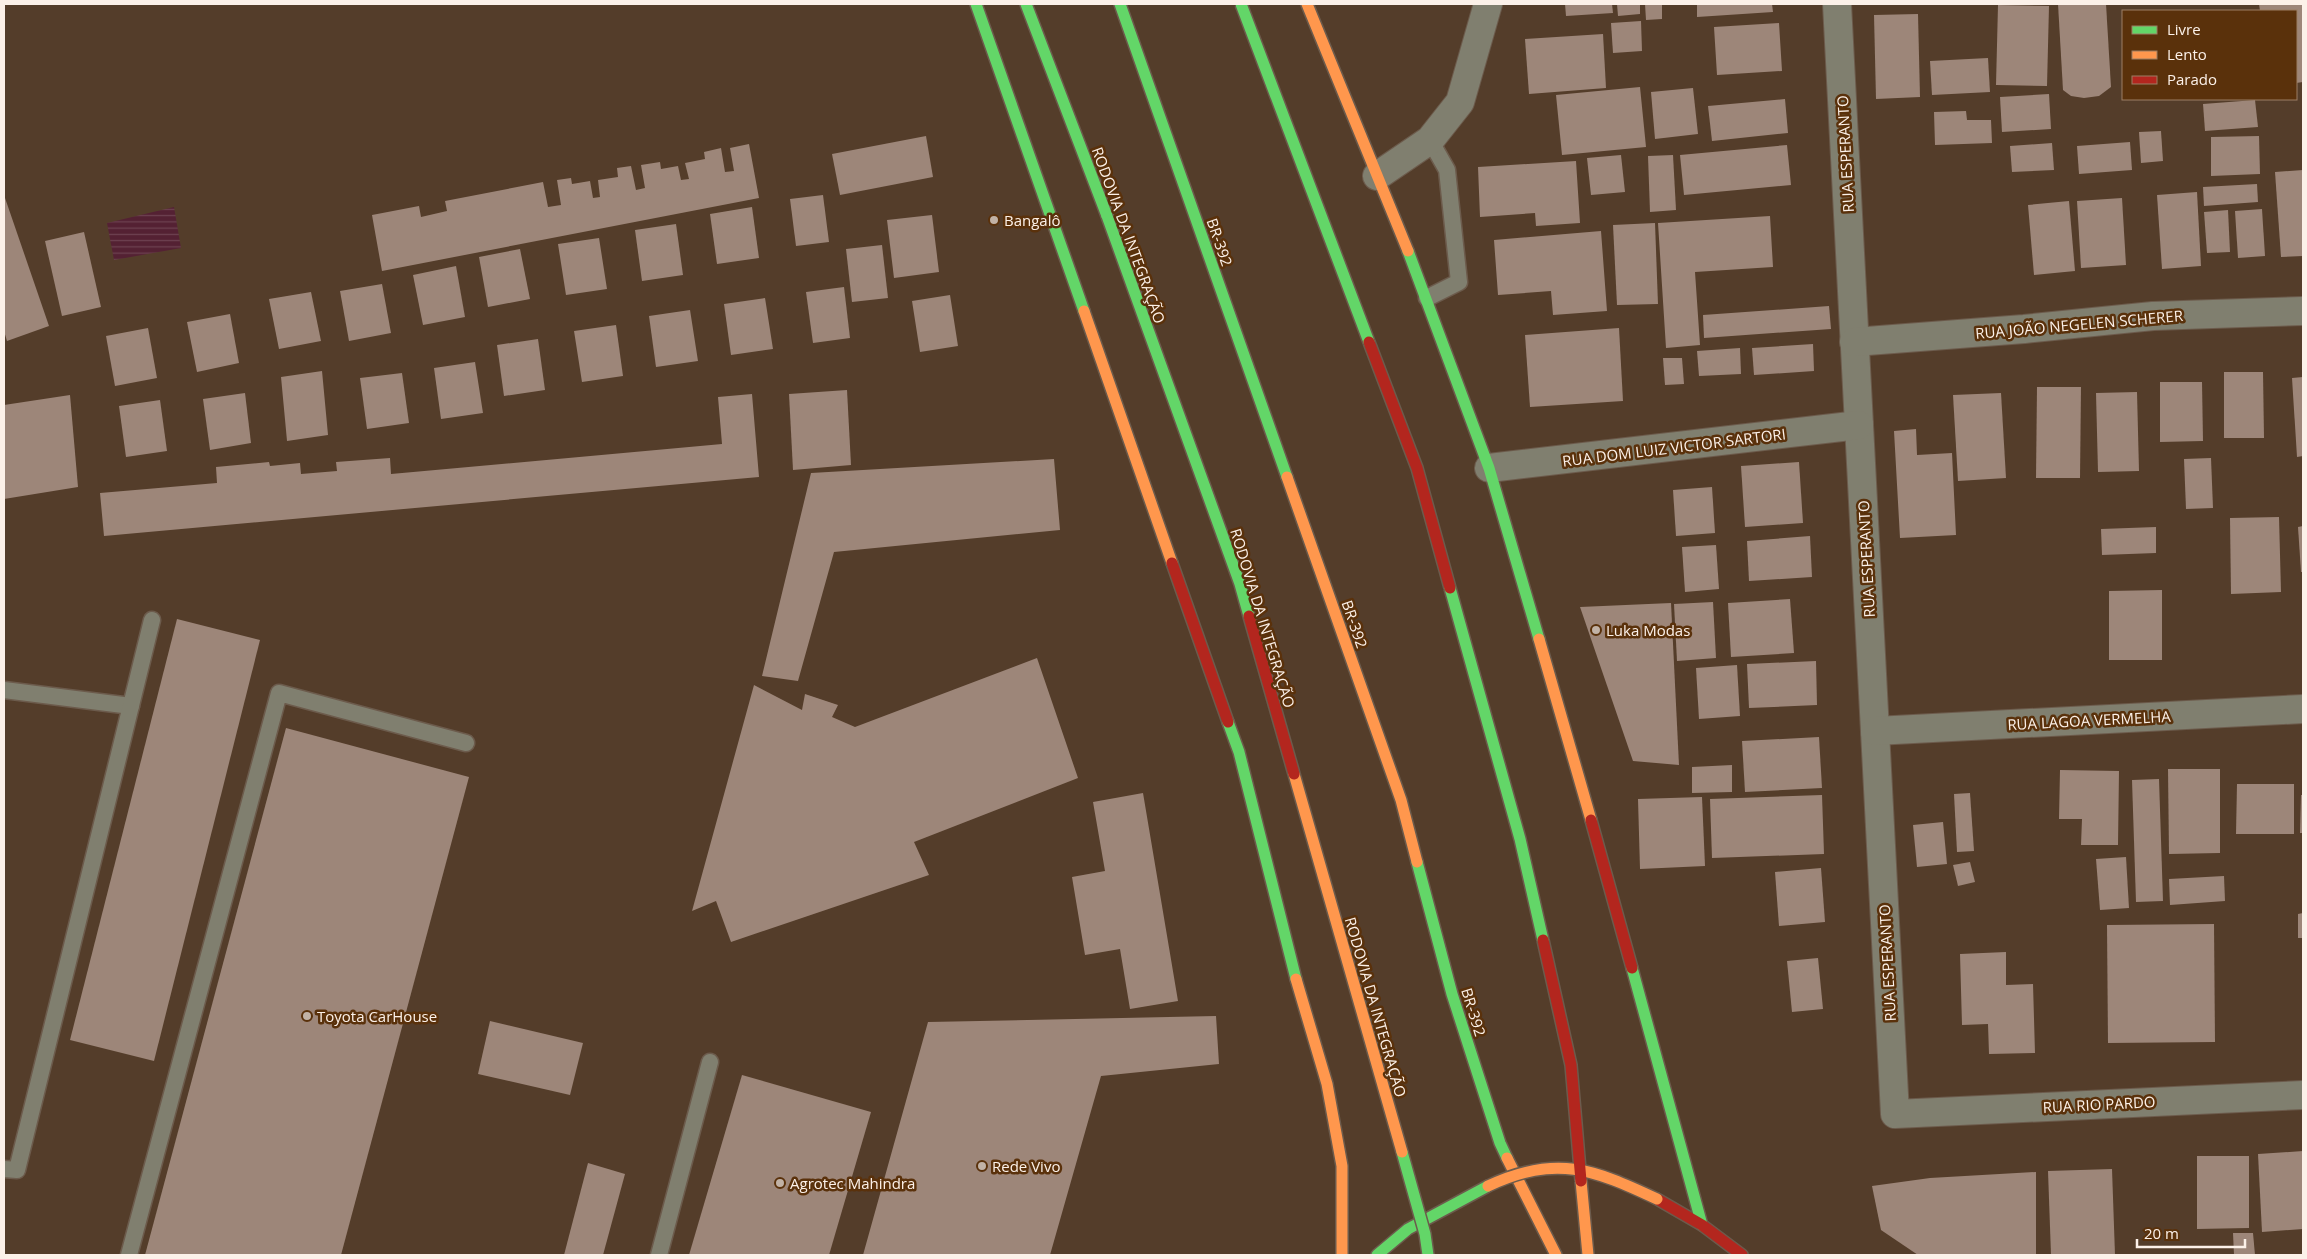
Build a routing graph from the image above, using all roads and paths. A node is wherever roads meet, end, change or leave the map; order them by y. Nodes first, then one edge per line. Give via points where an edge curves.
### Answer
1 (976, 4) edge
2 (1026, 4) edge
3 (1120, 4) edge
4 (1241, 4) edge
5 (1307, 4) edge
6 (1488, 4) edge
7 (1837, 4) edge
8 (1430, 140) junction
9 (1377, 176) junction
10 (1427, 298) junction
11 (2303, 311) edge
12 (1854, 342) junction
13 (1859, 425) junction
14 (1489, 468) junction
15 (152, 620) dead end
16 (4, 690) edge
17 (131, 706) junction
18 (2303, 709) edge
19 (1875, 732) junction
20 (466, 743) dead end
21 (710, 1062) dead end
22 (2303, 1095) edge
23 (1895, 1114) joint
24 (4, 1170) edge
25 (1702, 1225) junction
26 (129, 1255) edge
27 (659, 1255) edge
28 (1342, 1255) edge
29 (1377, 1255) edge
30 (1428, 1255) edge
31 (1556, 1255) edge
32 (1588, 1255) edge
33 (1742, 1255) edge

1 - 28 highway via 1239,752 1303,1006 1327,1084 1342,1166
2 - 30 highway, RODOVIA DA INTEGRAÇÃO, bridge via 1107,216 1240,584 1425,1234
3 - 31 highway, BR-392 / BR-392 via 1401,800 1452,994 1500,1143
4 - 32 highway, bridge via 1418,468 1520,838 1571,1065
5 - 9 highway
6 - 8 street via 1460,102
7 - 12 street, RUA ESPERANTO
8 - 9 street
8 - 10 lane via 1447,170 1459,282
9 - 10 highway
10 - 14 highway
11 - 12 street, RUA JOÃO NEGELEN SCHERER via 2154,316
12 - 13 street, RUA ESPERANTO
13 - 14 street, RUA DOM LUIZ VICTOR SARTORI
13 - 19 street, RUA ESPERANTO
14 - 25 highway via 1605,870
15 - 17 lane
16 - 17 lane
17 - 24 lane via 17,1170
18 - 19 street, RUA LAGOA VERMELHA
19 - 23 street, RUA ESPERANTO
20 - 26 lane via 279,693
21 - 27 lane
22 - 23 street, RUA RIO PARDO
25 - 29 highway, bridge via 1610,1177 1558,1166 1523,1171 1488,1186 1408,1229
25 - 33 highway

